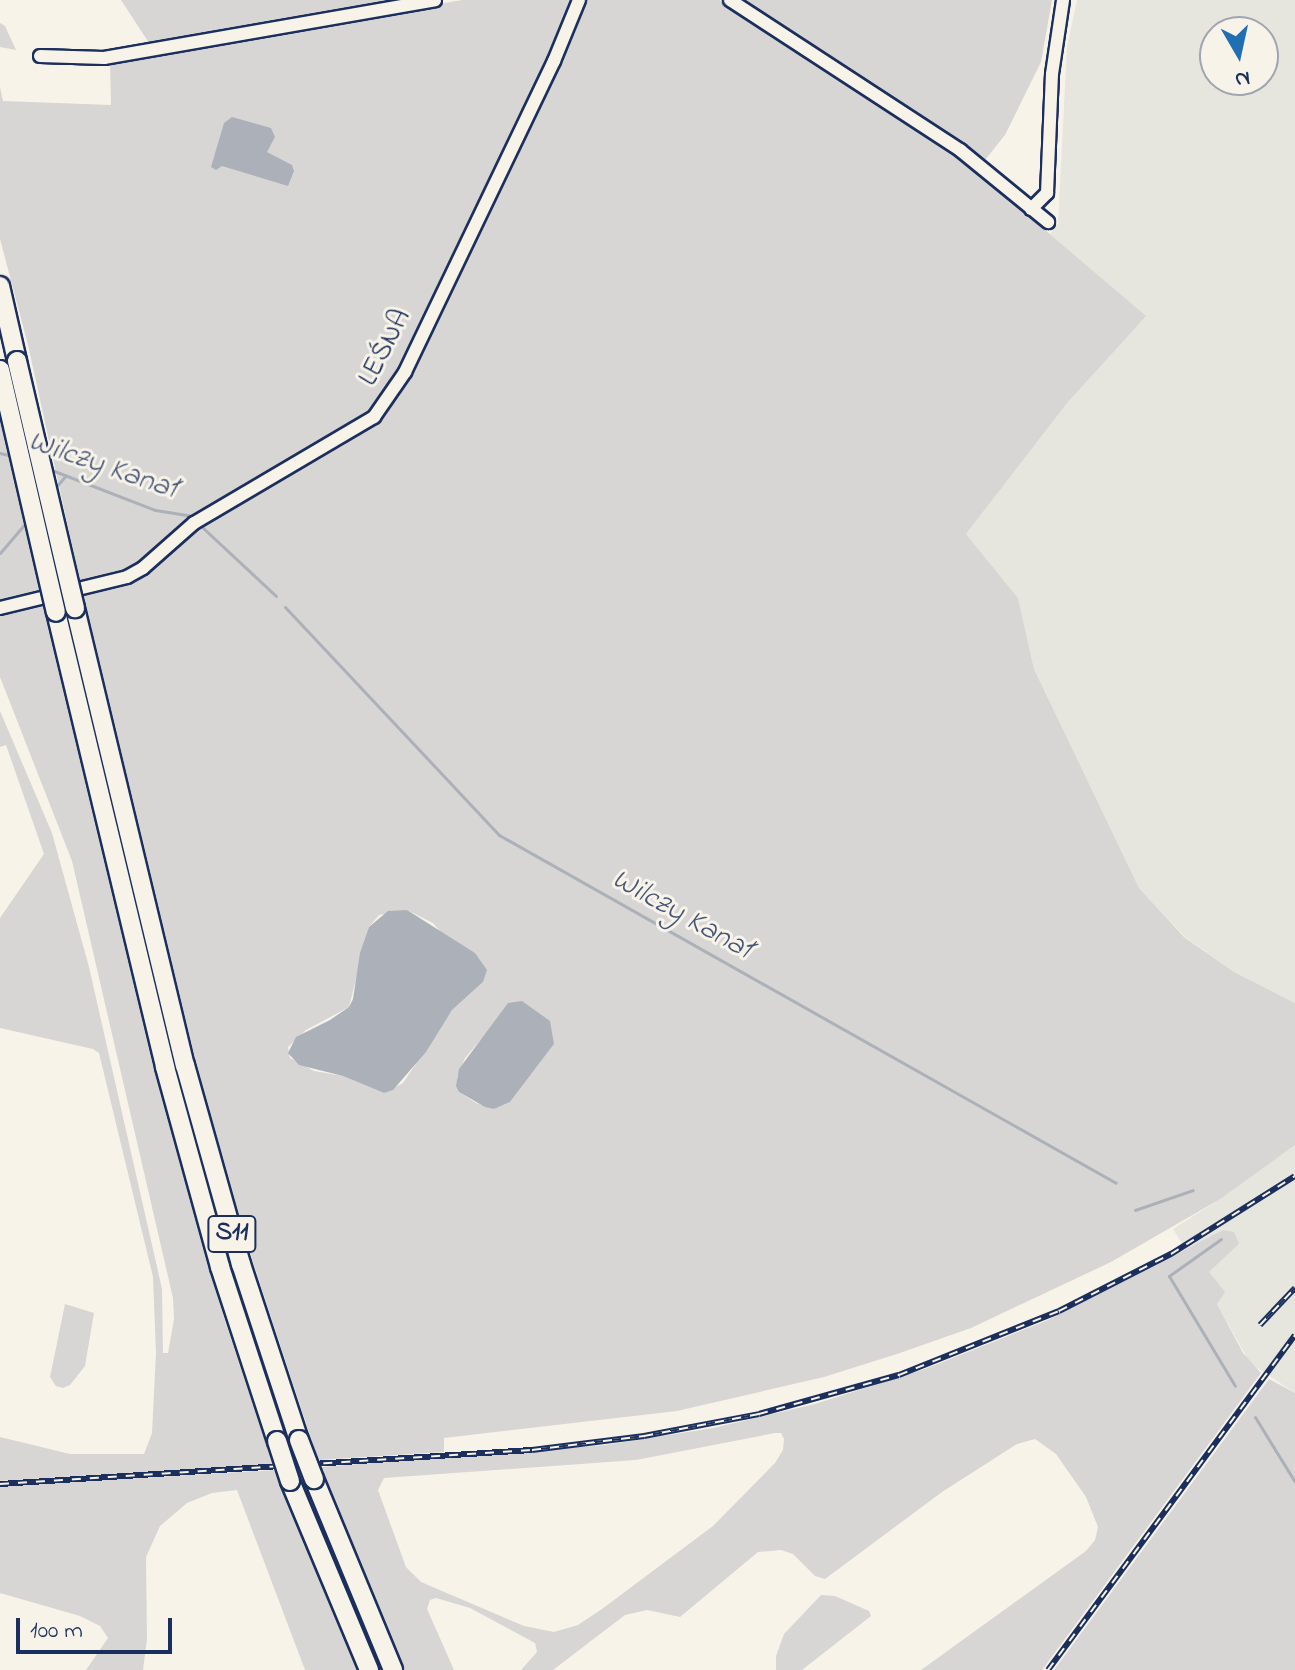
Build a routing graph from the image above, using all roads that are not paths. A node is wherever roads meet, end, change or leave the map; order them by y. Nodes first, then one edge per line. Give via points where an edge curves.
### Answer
1 (435, 0) edge
2 (579, 0) edge
3 (730, 0) edge
4 (1063, 0) edge
5 (40, 56) dead end
6 (1031, 209) junction
7 (1048, 222) dead end
8 (0, 286) edge
9 (0, 370) edge
10 (0, 608) edge
11 (66, 610) junction
12 (369, 1670) edge
13 (393, 1670) edge

1 - 5 street via 104,58
2 - 10 street, LEŚNA via 405,372 374,417 194,523 127,577
3 - 6 street via 960,150
4 - 6 street via 1052,74 1047,193
6 - 7 street
8 - 11 highway, S11, bridge
9 - 11 highway, S11, bridge
11 - 12 highway, S11, bridge via 169,1080 220,1267 290,1481
11 - 13 highway, S11, bridge via 241,1264 299,1440

